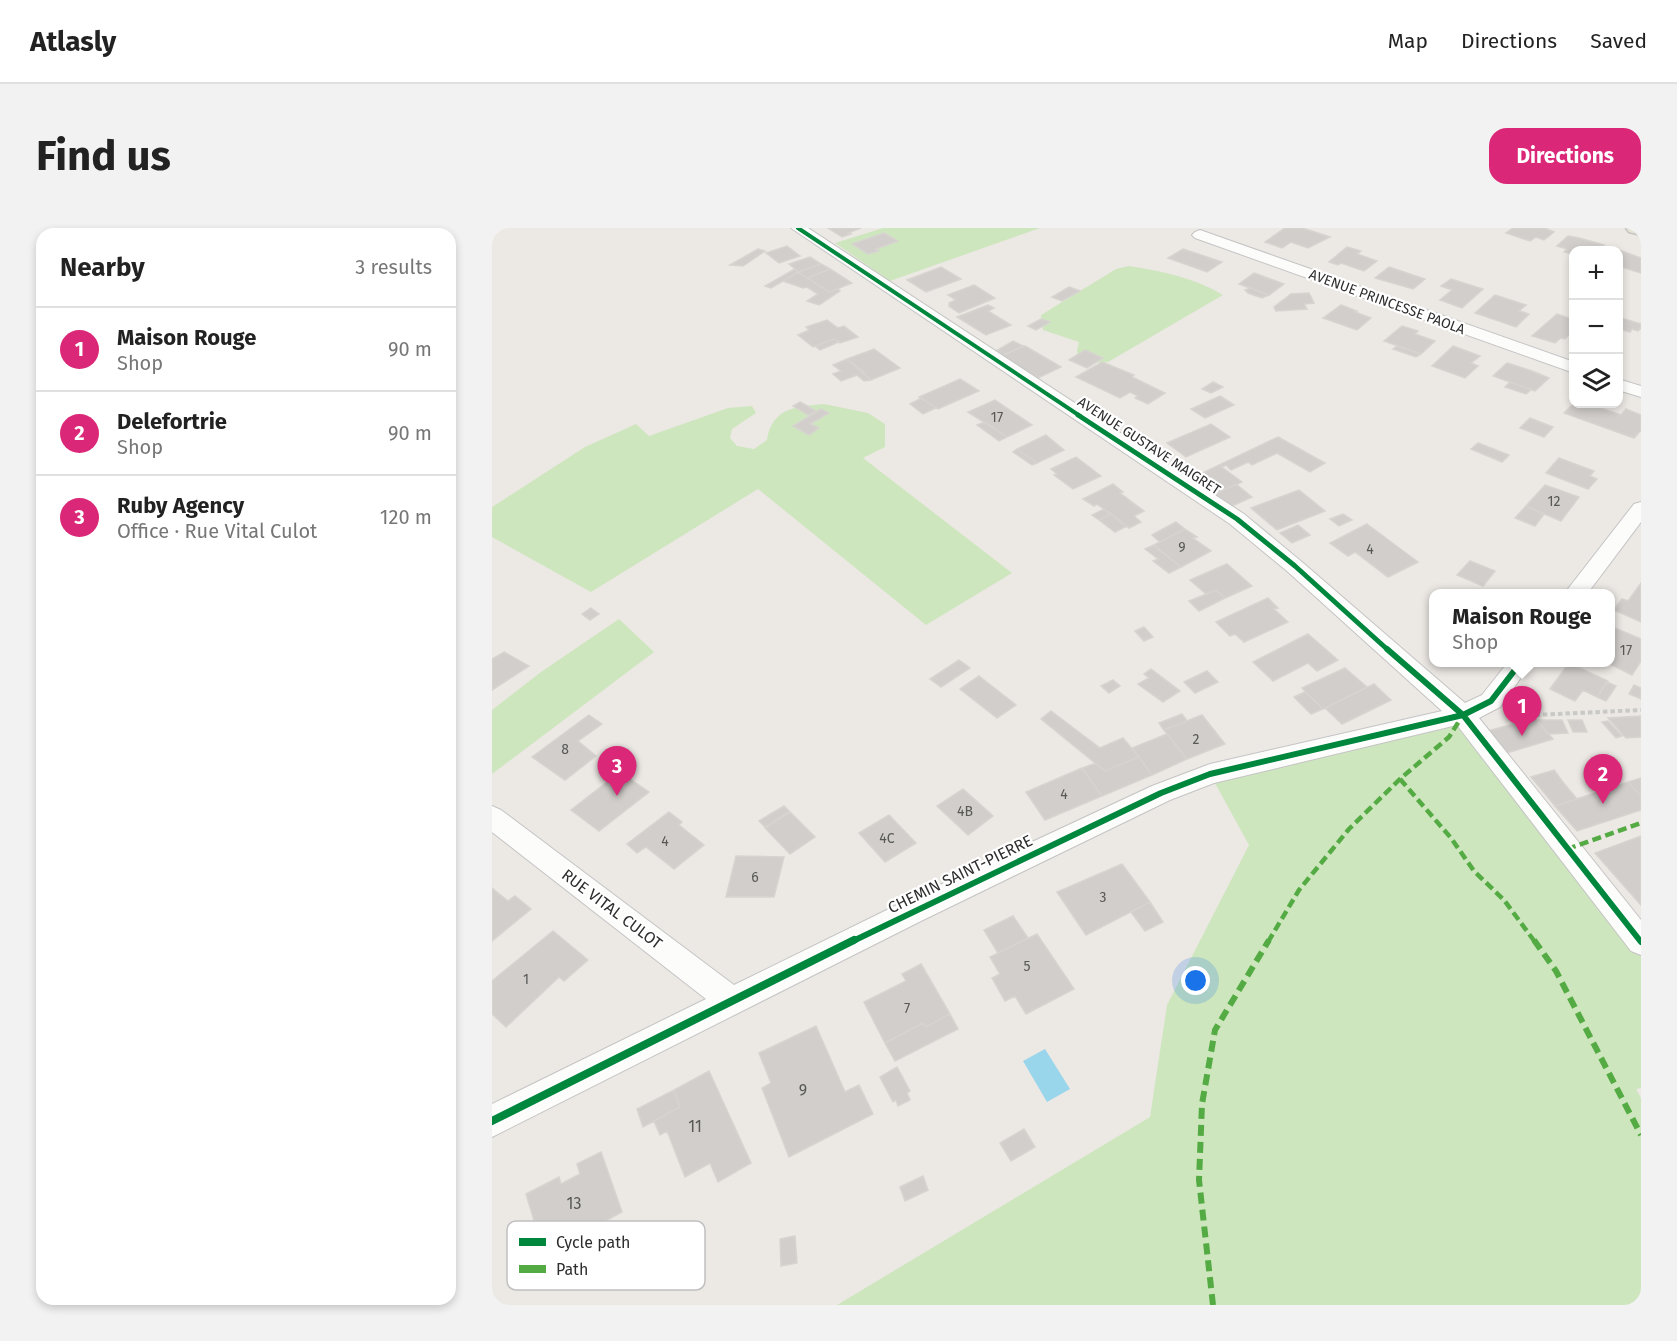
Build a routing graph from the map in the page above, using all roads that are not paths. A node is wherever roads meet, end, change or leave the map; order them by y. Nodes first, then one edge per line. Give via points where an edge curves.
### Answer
1 (798, 228) edge
2 (1636, 228) edge
3 (1641, 230) edge
4 (1200, 235) dead end
5 (1569, 366) edge
6 (1623, 386) edge
7 (1641, 392) edge
8 (1641, 508) edge
9 (1579, 589) edge
10 (1518, 667) edge
11 (1463, 715) junction
12 (492, 817) edge
13 (1641, 942) edge
14 (732, 1001) junction
15 (492, 1121) edge

1 - 11 street, AVENUE GUSTAVE MAIGRET via 1236,518
2 - 3 main road
4 - 5 street, AVENUE PRINCESSE PAOLA
6 - 7 street
8 - 9 street
10 - 11 street, CHEMIN SAINT-PIERRE via 1491,701
11 - 13 street, AVENUE GUSTAVE MAIGRET
11 - 14 street, CHEMIN SAINT-PIERRE via 1210,774 1161,793
12 - 14 street, RUE VITAL CULOT
14 - 15 street, CHEMIN SAINT-PIERRE

